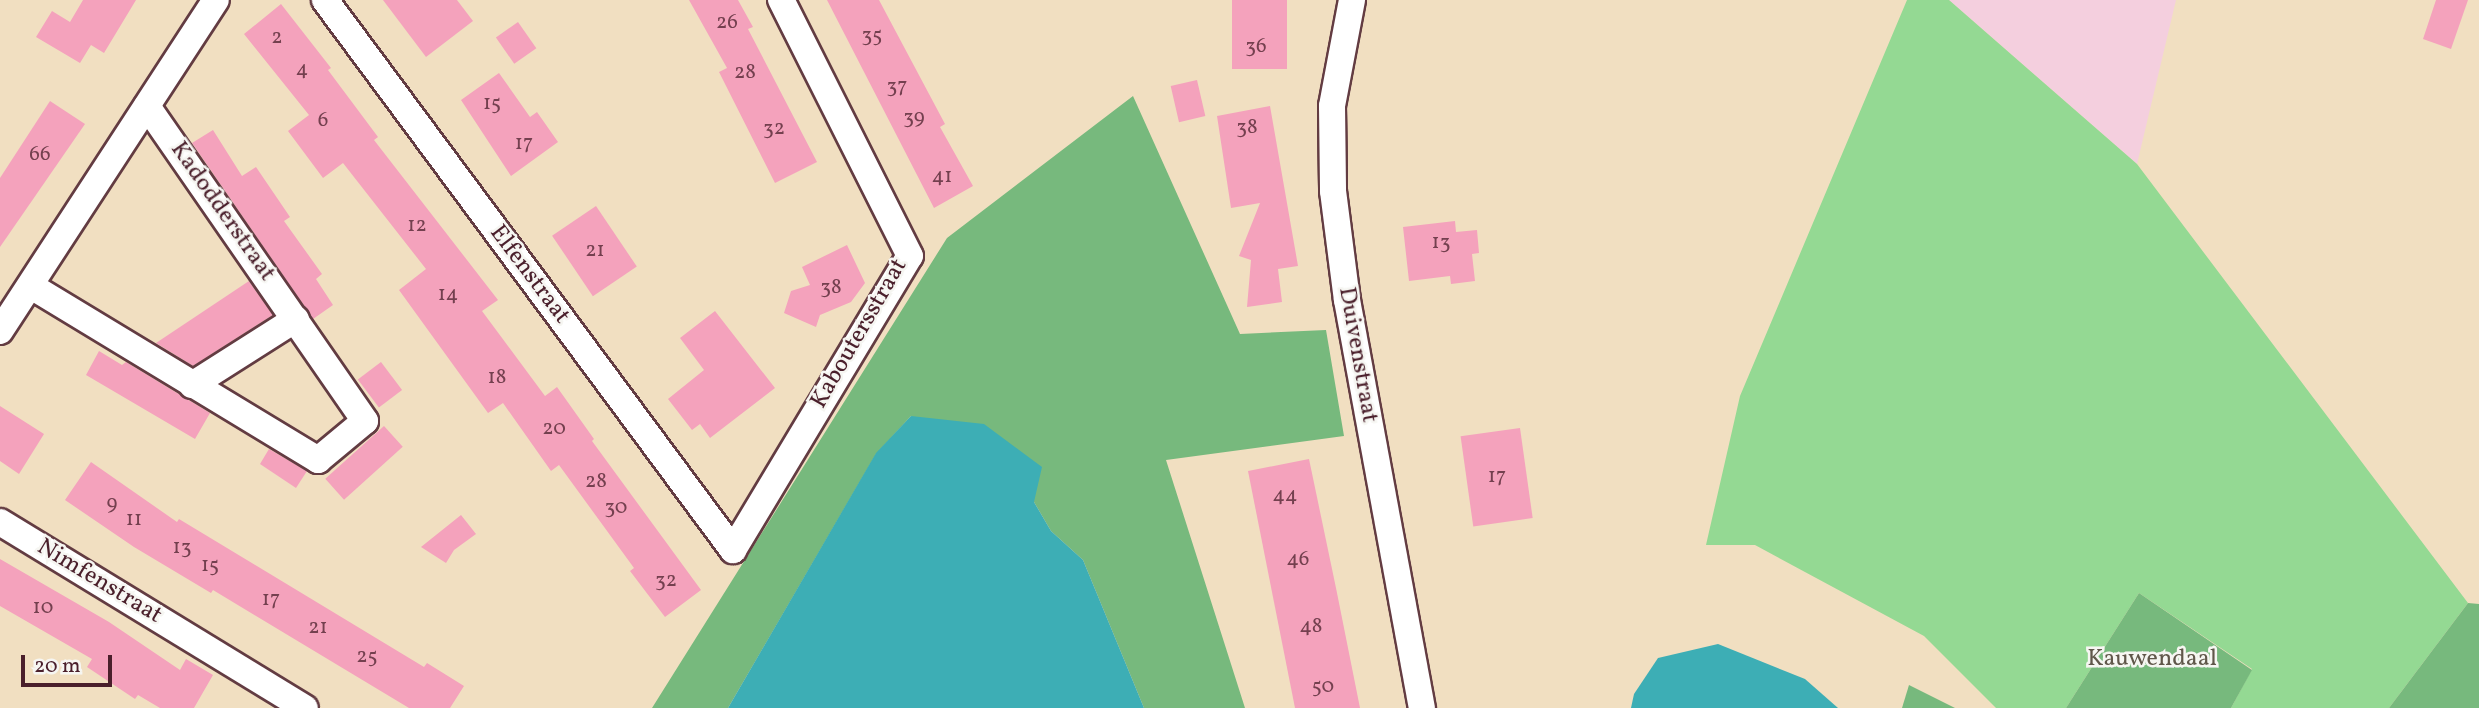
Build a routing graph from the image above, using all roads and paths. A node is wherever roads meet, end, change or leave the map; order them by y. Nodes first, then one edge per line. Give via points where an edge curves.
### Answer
1 (216, 0) edge
2 (325, 0) edge
3 (781, 0) edge
4 (1352, 0) edge
5 (147, 106) junction
6 (31, 286) junction
7 (296, 319) junction
8 (0, 331) edge
9 (192, 385) junction
10 (0, 522) edge
11 (733, 550) joint
12 (305, 708) edge
13 (1422, 708) edge

1 - 5 street
2 - 11 street, Elfenstraat
3 - 11 street, Kaboutersstraat via 909,256
4 - 13 street, Duivenstraat via 1332,106 1333,191 1347,300
5 - 6 street
5 - 7 street, Kadodderstraat
6 - 8 street
6 - 9 street, Kadodderstraat
7 - 9 street
7 - 9 street, Kadodderstraat via 365,421 318,460
10 - 12 street, Nimfenstraat

